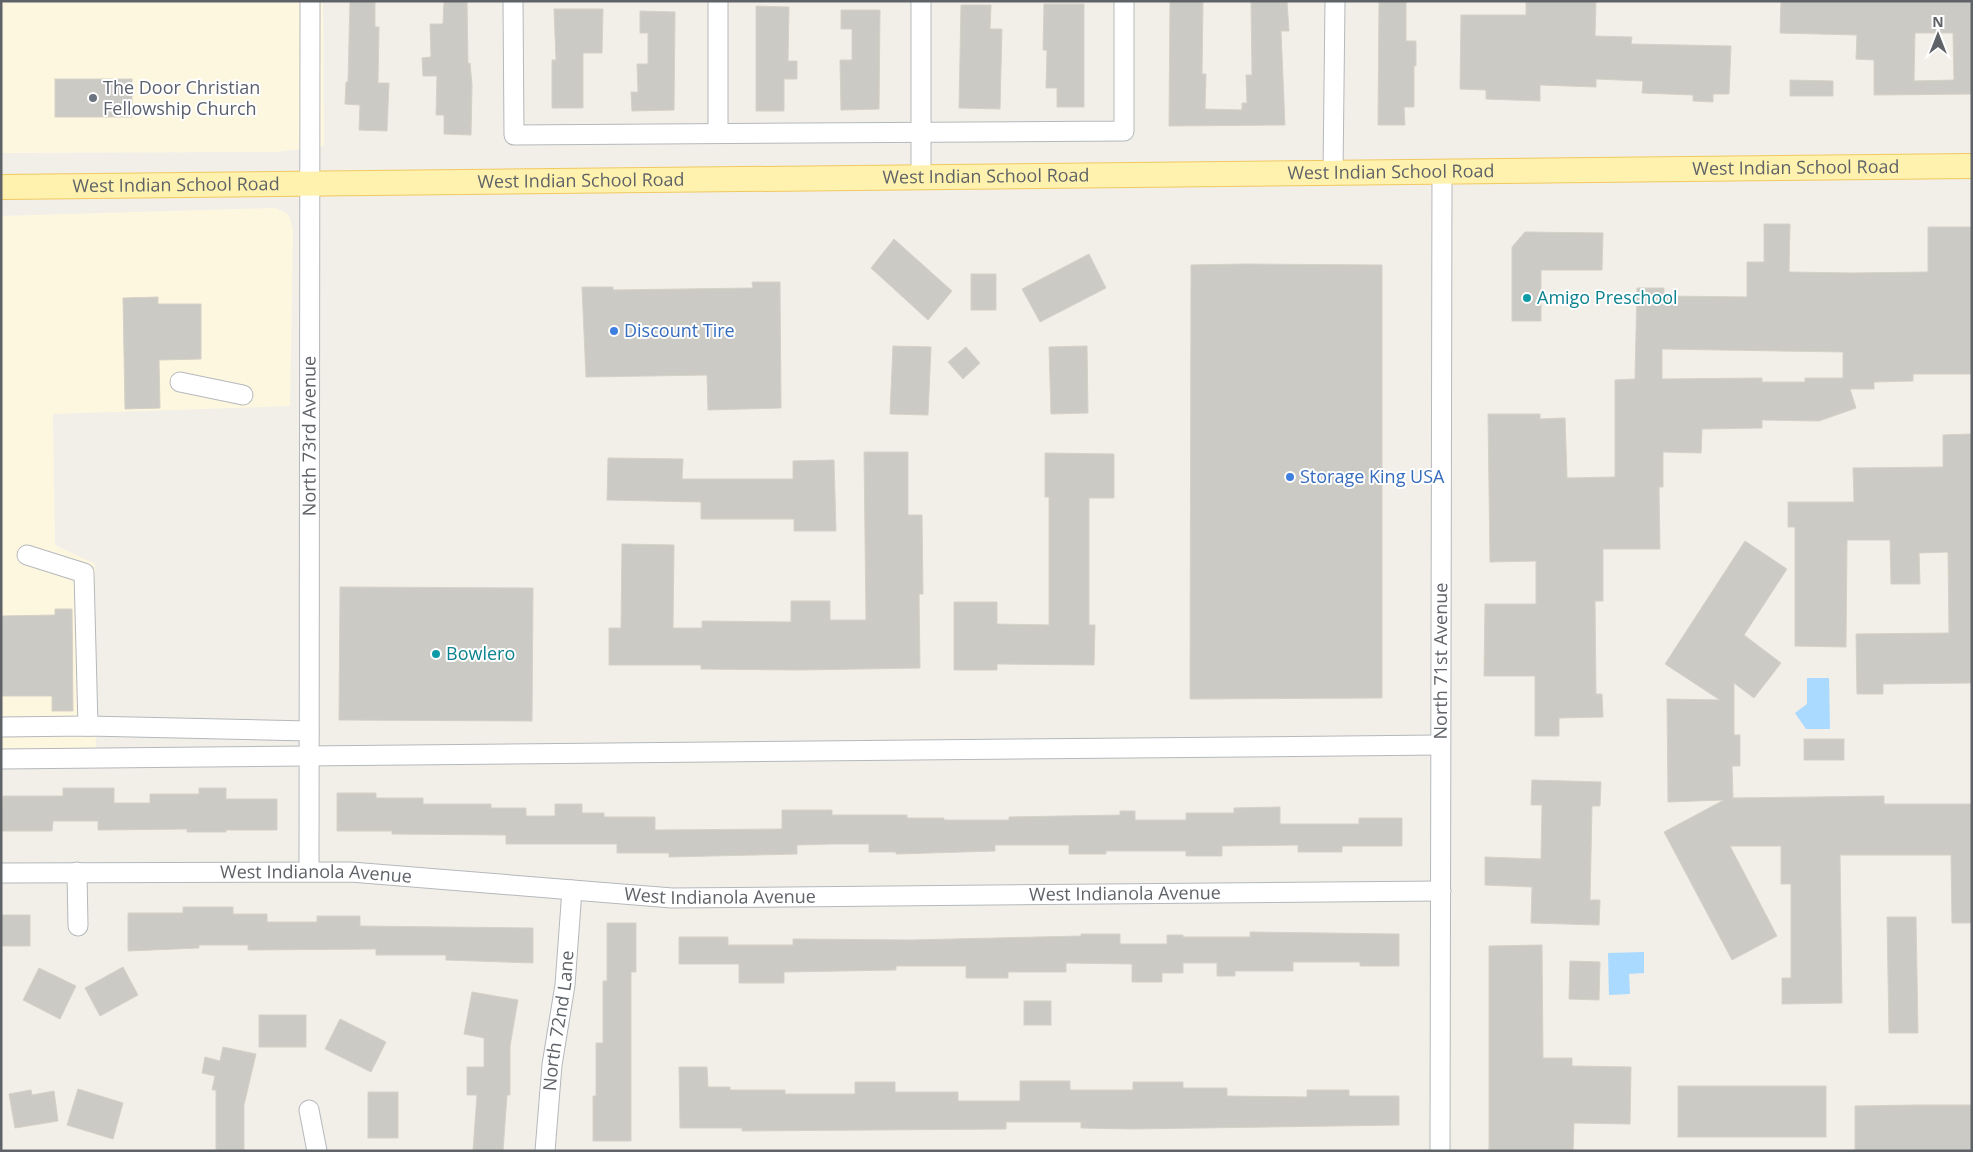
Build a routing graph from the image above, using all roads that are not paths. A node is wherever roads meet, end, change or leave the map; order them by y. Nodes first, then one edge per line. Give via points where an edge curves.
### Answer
1 (310, 1) edge
2 (513, 1) edge
3 (718, 1) edge
4 (921, 1) edge
5 (1124, 1) edge
6 (1335, 1) edge
7 (921, 132) junction
8 (718, 133) junction
9 (1972, 166) edge
10 (1442, 172) junction
11 (1333, 173) junction
12 (921, 176) junction
13 (309, 184) junction
14 (1, 187) edge
15 (180, 382) dead end
16 (243, 395) dead end
17 (27, 555) dead end
18 (88, 726) junction
19 (1, 727) edge
20 (309, 730) junction
21 (1440, 744) junction
22 (309, 756) junction
23 (1, 759) edge
24 (309, 871) junction
25 (77, 872) junction
26 (1, 873) edge
27 (572, 890) junction
28 (1441, 892) junction
29 (78, 926) dead end
30 (309, 1110) dead end
31 (317, 1151) edge
32 (545, 1151) edge
33 (1440, 1151) edge

1 - 13 street, North 73rd Avenue
2 - 8 street via 514,135
3 - 8 street
4 - 7 street
5 - 7 street via 1124,130
6 - 11 street
7 - 8 street
7 - 12 street
9 - 10 main road, West Indian School Road
10 - 11 main road, West Indian School Road
10 - 21 street, North 71st Avenue
11 - 12 main road, West Indian School Road
12 - 13 main road, West Indian School Road
13 - 14 main road, West Indian School Road
13 - 20 street, North 73rd Avenue
15 - 16 street
17 - 18 street via 84,573
18 - 19 street
18 - 20 street
20 - 22 street, North 73rd Avenue
21 - 22 street
21 - 28 street, North 71st Avenue
22 - 23 street
22 - 24 street, North 73rd Avenue
24 - 25 street, West Indianola Avenue
24 - 27 street, West Indianola Avenue
25 - 26 street, West Indianola Avenue
25 - 29 street
27 - 28 street, West Indianola Avenue via 672,898
27 - 32 street, North 72nd Lane via 565,985 552,1065
28 - 33 street, North 71st Avenue
30 - 31 street

